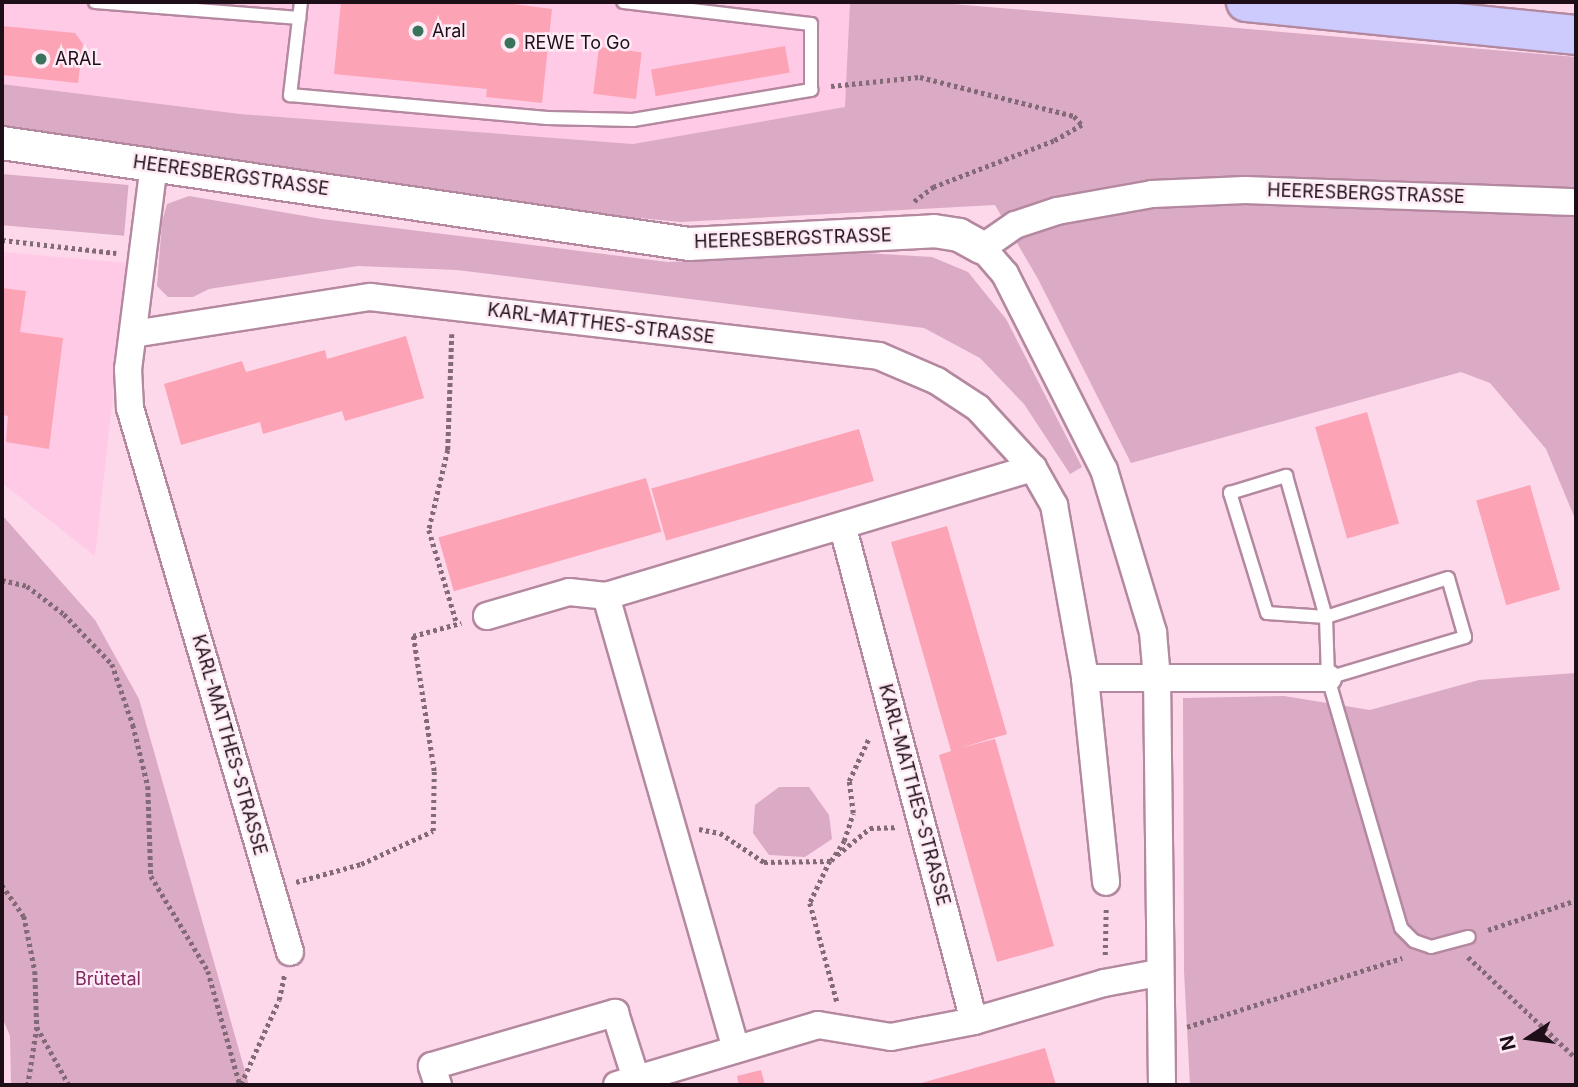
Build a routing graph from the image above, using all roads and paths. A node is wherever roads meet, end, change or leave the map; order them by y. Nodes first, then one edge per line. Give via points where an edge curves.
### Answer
1 (95, 2) edge
2 (300, 2) edge
3 (623, 2) edge
4 (1245, 2) edge
5 (299, 18) junction
6 (1576, 36) edge
7 (811, 90) junction
8 (2, 142) edge
9 (154, 164) junction
10 (1576, 202) edge
11 (905, 234) junction
12 (2, 240) edge
13 (982, 248) junction
14 (142, 256) junction
15 (453, 307) junction
16 (133, 334) junction
17 (1033, 468) junction
18 (843, 528) junction
19 (2, 580) edge
20 (606, 596) junction
21 (487, 616) joint
22 (1326, 617) junction
23 (457, 624) junction
24 (1085, 678) junction
25 (1328, 678) junction
26 (1157, 679) junction
27 (891, 707) junction
28 (674, 831) junction
29 (925, 835) junction
30 (831, 861) junction
31 (1106, 883) joint
32 (2, 885) edge
33 (272, 889) junction
34 (1576, 900) edge
35 (1469, 937) joint
36 (1414, 941) junction
37 (1452, 943) junction
38 (290, 952) joint
39 (1157, 973) junction
40 (1104, 983) junction
41 (974, 1021) junction
42 (37, 1027) junction
43 (1182, 1029) dead end
44 (844, 1030) junction
45 (736, 1048) junction
46 (1576, 1058) edge
47 (627, 1082) edge
48 (28, 1085) edge
49 (69, 1085) edge
50 (240, 1085) edge
51 (438, 1085) edge
52 (1162, 1085) edge

1 - 5 lane
2 - 5 lane
3 - 7 lane via 811,24
4 - 6 main road
5 - 7 lane via 290,95 547,118 633,120
7 - 11 path via 864,80 920,77 1074,116 1082,125 919,196 904,215
8 - 9 street, HEERESBERGSTRASSE
9 - 11 street, HEERESBERGSTRASSE via 689,244
9 - 14 street, KARL-MATTHES-STRASSE
10 - 13 street, HEERESBERGSTRASSE via 1245,190 1152,194 1057,211 1015,225
11 - 13 street, HEERESBERGSTRASSE via 959,235
12 - 14 path
13 - 26 street via 1011,286 1104,470 1153,632
14 - 16 street, KARL-MATTHES-STRASSE
15 - 16 street, KARL-MATTHES-STRASSE via 370,297
15 - 17 street, KARL-MATTHES-STRASSE via 880,356 937,381 978,408
15 - 23 path via 449,450 429,530
16 - 33 street, KARL-MATTHES-STRASSE via 128,369 130,408
17 - 18 street
17 - 24 street, KARL-MATTHES-STRASSE via 1054,505
18 - 20 street
18 - 27 street, KARL-MATTHES-STRASSE
19 - 50 path via 26,586 64,614 111,664 134,726 148,786 152,877 208,971
20 - 21 street via 569,592
20 - 28 street
21 - 23 path
22 - 22 lane via 1286,476 1230,493 1267,612
22 - 25 lane
22 - 25 lane via 1448,578 1465,637
23 - 33 path via 413,636 434,771 433,831 361,864
24 - 26 street
24 - 31 street, KARL-MATTHES-STRASSE
25 - 26 street
25 - 36 lane via 1401,928
26 - 39 street
27 - 29 street, KARL-MATTHES-STRASSE
27 - 30 path via 859,752 849,782 853,813
28 - 30 path via 720,833 764,862
28 - 45 street
29 - 30 path via 886,825 870,828
29 - 41 street, KARL-MATTHES-STRASSE
30 - 44 path via 810,903
31 - 40 path
32 - 42 path via 24,916 34,971
33 - 38 street, KARL-MATTHES-STRASSE
34 - 35 path
35 - 37 lane
36 - 37 lane via 1431,947
36 - 43 path via 1407,957
37 - 46 path
38 - 50 path via 279,1000
39 - 40 street
39 - 52 street
40 - 41 street
41 - 44 street via 891,1037
42 - 48 path
42 - 49 path
44 - 45 street via 818,1025
45 - 47 street
47 - 51 street via 615,1013 432,1066

